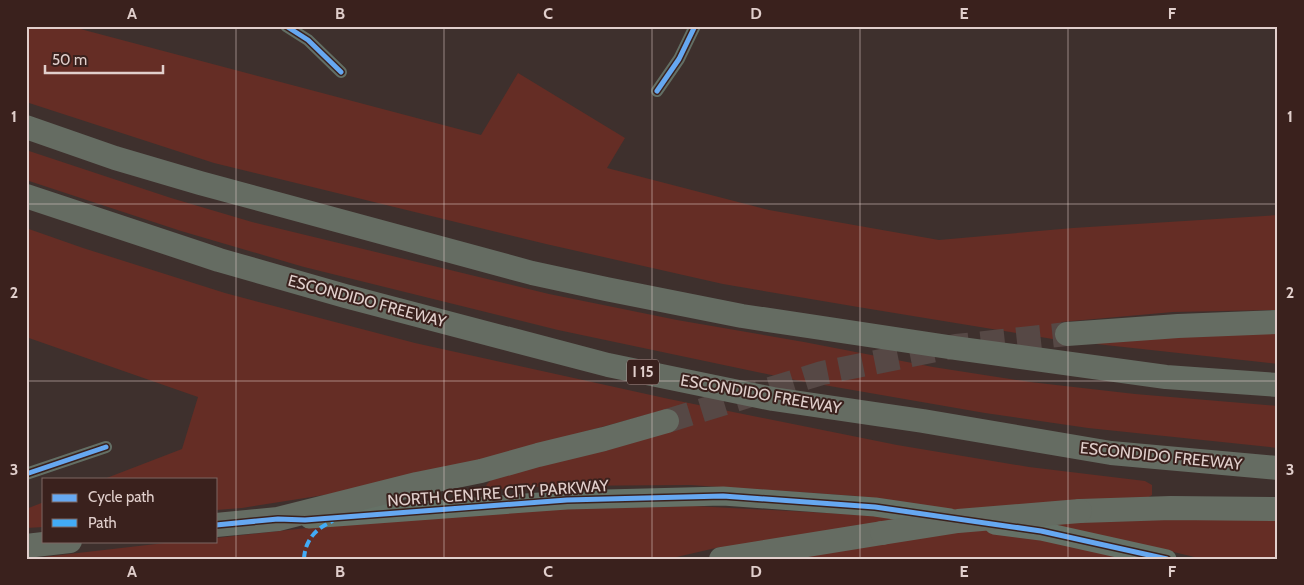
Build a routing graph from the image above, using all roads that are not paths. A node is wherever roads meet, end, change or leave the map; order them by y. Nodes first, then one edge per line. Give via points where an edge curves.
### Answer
1 (286, 26) edge
2 (695, 26) edge
3 (342, 72) dead end
4 (656, 91) dead end
5 (26, 127) edge
6 (26, 196) edge
7 (1278, 322) edge
8 (1067, 334) tunnel mouth
9 (1278, 385) edge
10 (667, 421) tunnel mouth
11 (106, 448) dead end
12 (1278, 468) edge
13 (26, 474) edge
14 (1278, 509) edge
15 (278, 519) junction
16 (218, 525) edge
17 (61, 542) edge
18 (26, 546) edge
19 (721, 559) edge
20 (1167, 559) edge

1 - 3 street via 308,40
2 - 4 street
5 - 9 highway via 200,183 532,273 606,289 742,316 955,348 1166,377
6 - 12 highway, ESCONDIDO FREEWAY / I 15 via 238,265 608,365 773,399 1111,453
7 - 8 highway
10 - 15 highway via 481,471
11 - 13 street
14 - 19 highway, bridge via 1080,511 958,521
15 - 16 highway, NORTH CENTRE CITY PARKWAY
15 - 20 main road, NORTH CENTRE CITY PARKWAY via 305,520 567,500 723,496 884,508 1041,532
17 - 18 highway

